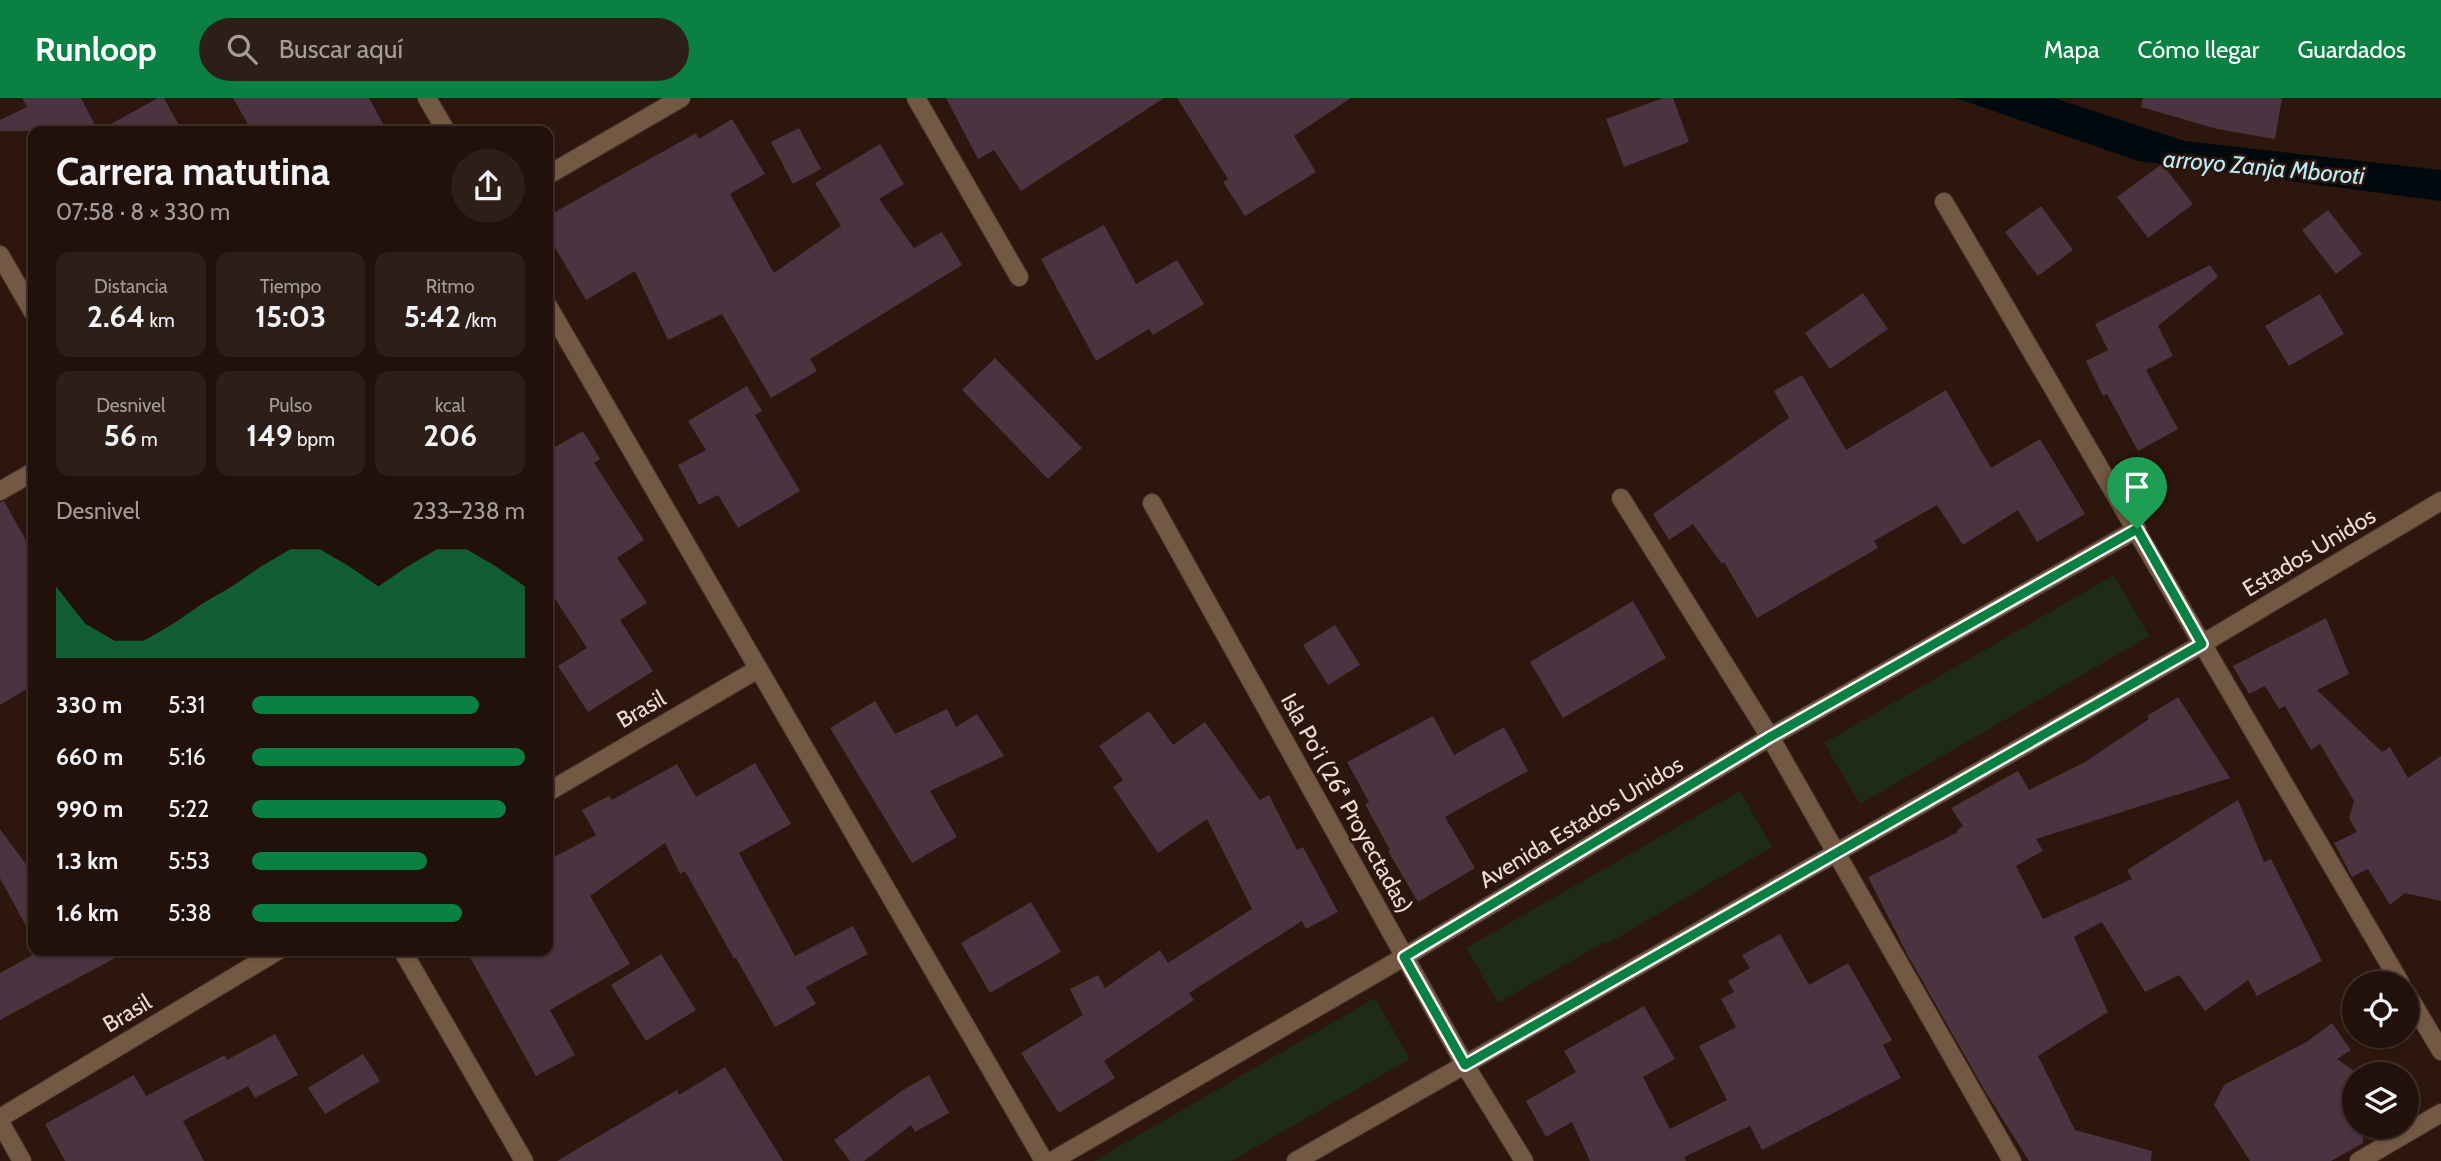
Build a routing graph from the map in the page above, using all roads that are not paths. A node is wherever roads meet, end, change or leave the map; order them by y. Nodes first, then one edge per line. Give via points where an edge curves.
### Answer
1 (427, 98) edge
2 (681, 98) edge
3 (916, 98) edge
4 (443, 126) edge
5 (553, 172) edge
6 (1944, 202) dead end
7 (0, 255) edge
8 (1019, 277) dead end
9 (28, 304) edge
10 (553, 315) edge
11 (28, 475) edge
12 (0, 491) edge
13 (1621, 498) dead end
14 (2441, 501) edge
15 (1152, 503) dead end
16 (2137, 529) junction
17 (2202, 644) junction
18 (758, 669) junction
19 (1770, 737) junction
20 (553, 789) edge
21 (1836, 854) junction
22 (269, 956) edge
23 (405, 956) edge
24 (1404, 957) junction
25 (2393, 971) edge
26 (2419, 1014) edge
27 (2441, 1051) edge
28 (1465, 1065) junction
29 (2441, 1113) edge
30 (0, 1120) edge
31 (22, 1161) edge
32 (524, 1161) edge
33 (1044, 1161) edge
34 (1052, 1161) edge
35 (1296, 1161) edge
36 (1524, 1161) edge
37 (2012, 1161) edge
38 (2358, 1161) edge

1 - 4 street
2 - 5 street
3 - 8 street
6 - 16 street
7 - 9 street
10 - 18 street
11 - 12 street
13 - 19 street
14 - 17 street, Estados Unidos
15 - 24 street, Isla Po'i (26ª Proyectadas)
16 - 17 street
16 - 19 street, Avenida Estados Unidos
17 - 21 street
17 - 25 street
18 - 20 street, Brasil
18 - 33 street
19 - 21 street
19 - 24 street, Avenida Estados Unidos
21 - 28 street
21 - 37 street
22 - 30 street, Brasil
23 - 32 street
24 - 28 street, Isla Po'i (26ª Proyectadas)
24 - 34 street, Avenida Estados Unidos
26 - 27 street
28 - 35 street
28 - 36 street, Isla Po'i (26ª Proyectadas)
29 - 38 street
30 - 31 street

